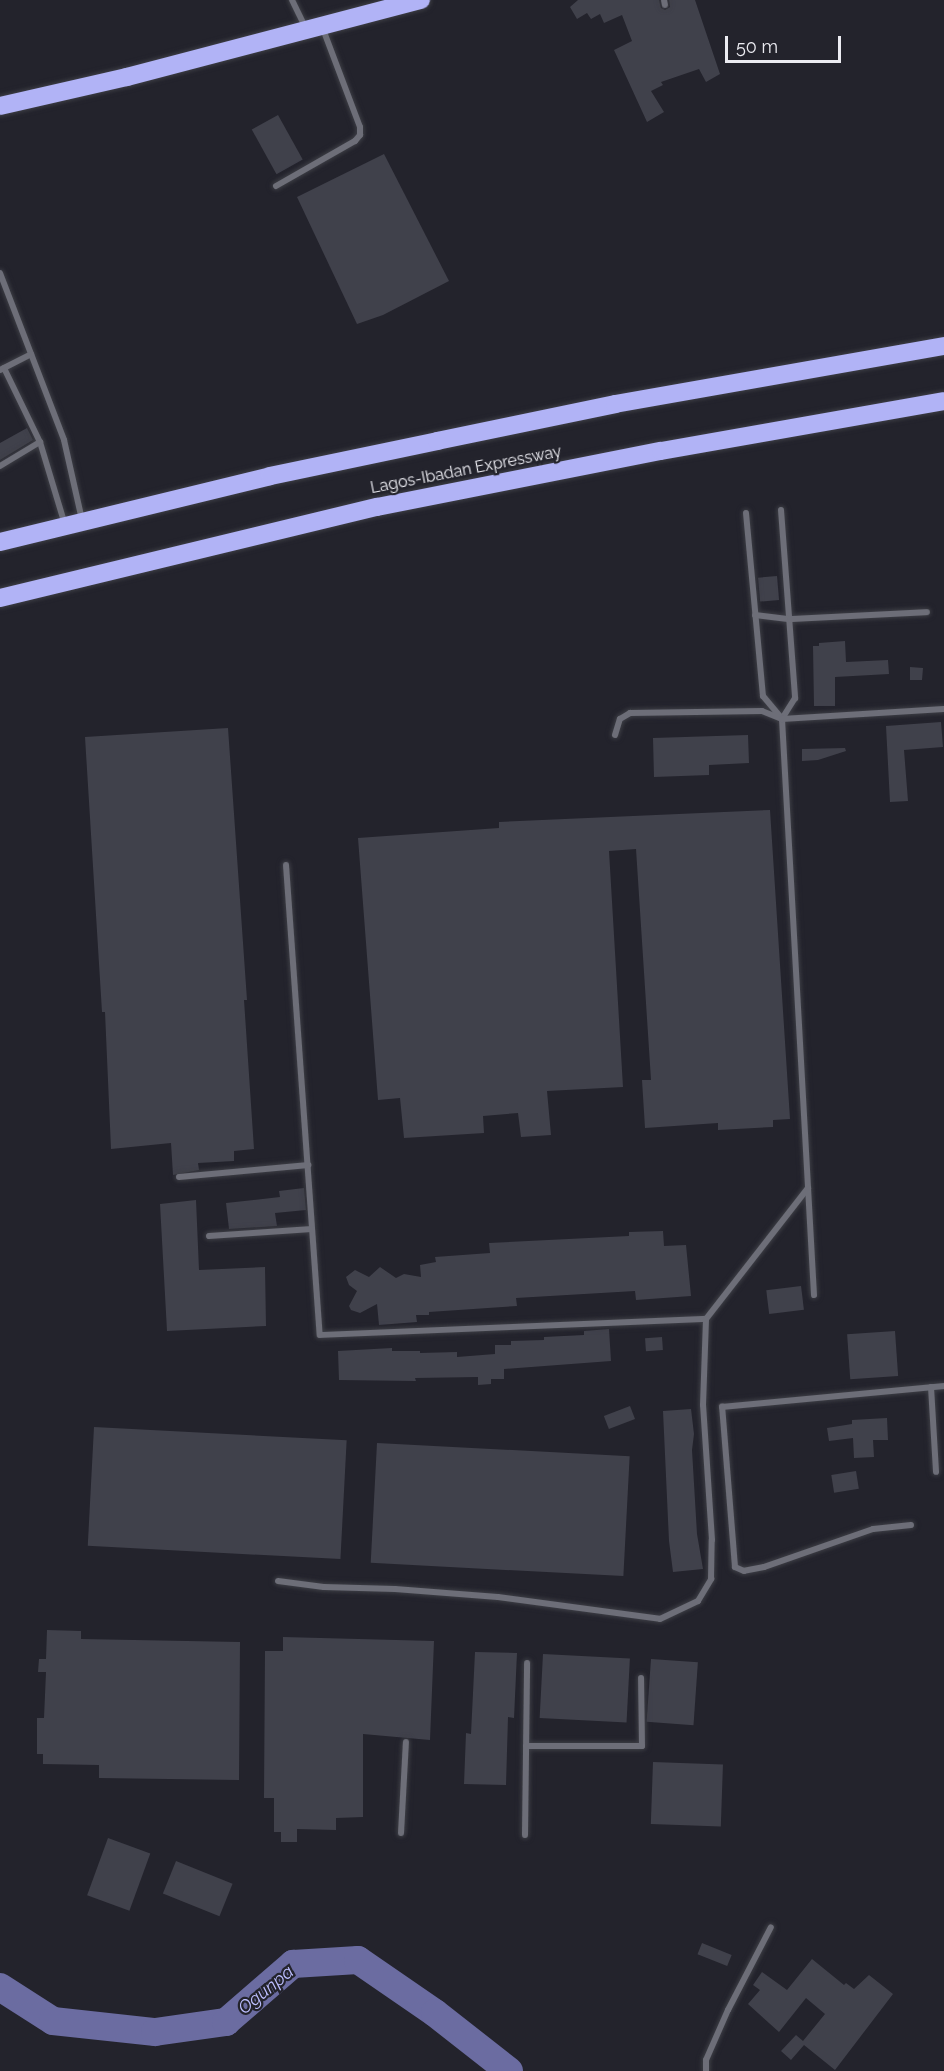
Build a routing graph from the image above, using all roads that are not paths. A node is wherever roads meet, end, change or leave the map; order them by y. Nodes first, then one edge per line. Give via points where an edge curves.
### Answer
1 (292, 0) edge
2 (421, 0) edge
3 (378, 5) edge
4 (314, 28) junction
5 (0, 106) edge
6 (276, 186) dead end
7 (0, 273) edge
8 (944, 346) edge
9 (31, 354) junction
10 (2, 369) edge
11 (944, 402) edge
12 (40, 442) junction
13 (0, 466) edge
14 (781, 510) dead end
15 (746, 513) dead end
16 (73, 524) junction
17 (3, 540) edge
18 (0, 598) edge
19 (927, 612) dead end
20 (755, 615) junction
21 (790, 619) junction
22 (944, 709) edge
23 (782, 720) junction
24 (615, 735) dead end
25 (286, 865) dead end
26 (308, 1165) junction
27 (179, 1177) dead end
28 (808, 1188) junction
29 (312, 1229) junction
30 (209, 1236) dead end
31 (814, 1295) dead end
32 (706, 1319) junction
33 (944, 1386) edge
34 (931, 1387) junction
35 (936, 1472) dead end
36 (910, 1525) dead end
37 (278, 1581) dead end
38 (527, 1663) dead end
39 (641, 1678) dead end
40 (406, 1742) dead end
41 (526, 1746) junction
42 (401, 1833) dead end
43 (525, 1835) dead end
44 (771, 1927) dead end
45 (706, 2071) edge

1 - 4 lane
2 - 3 highway
3 - 4 highway
4 - 5 highway
4 - 6 lane via 360,127 360,135
7 - 9 lane
8 - 16 highway, Lagos-Ibadan Expressway via 615,404 270,476
9 - 10 lane
9 - 16 lane via 64,440
10 - 12 lane
11 - 18 highway, Lagos-Ibadan Expressway via 661,451 377,507
12 - 13 lane
12 - 16 lane
14 - 21 lane
15 - 20 lane
16 - 17 highway, Lagos-Ibadan Expressway
19 - 21 lane
20 - 21 lane
20 - 23 lane via 763,696
21 - 23 lane via 795,698
22 - 23 lane
23 - 24 lane via 762,711 630,713 620,719
23 - 28 lane
25 - 26 lane
26 - 27 lane
26 - 29 lane
28 - 31 lane
28 - 32 lane
29 - 30 lane
29 - 32 lane via 320,1335
32 - 37 lane via 703,1405 711,1579 698,1601 660,1619 498,1597
33 - 34 lane
34 - 35 lane
34 - 36 lane via 722,1407 735,1567 744,1571 764,1567 873,1529
38 - 41 lane
39 - 41 lane via 642,1746
40 - 42 lane
41 - 43 lane
44 - 45 lane via 728,2010 706,2060

